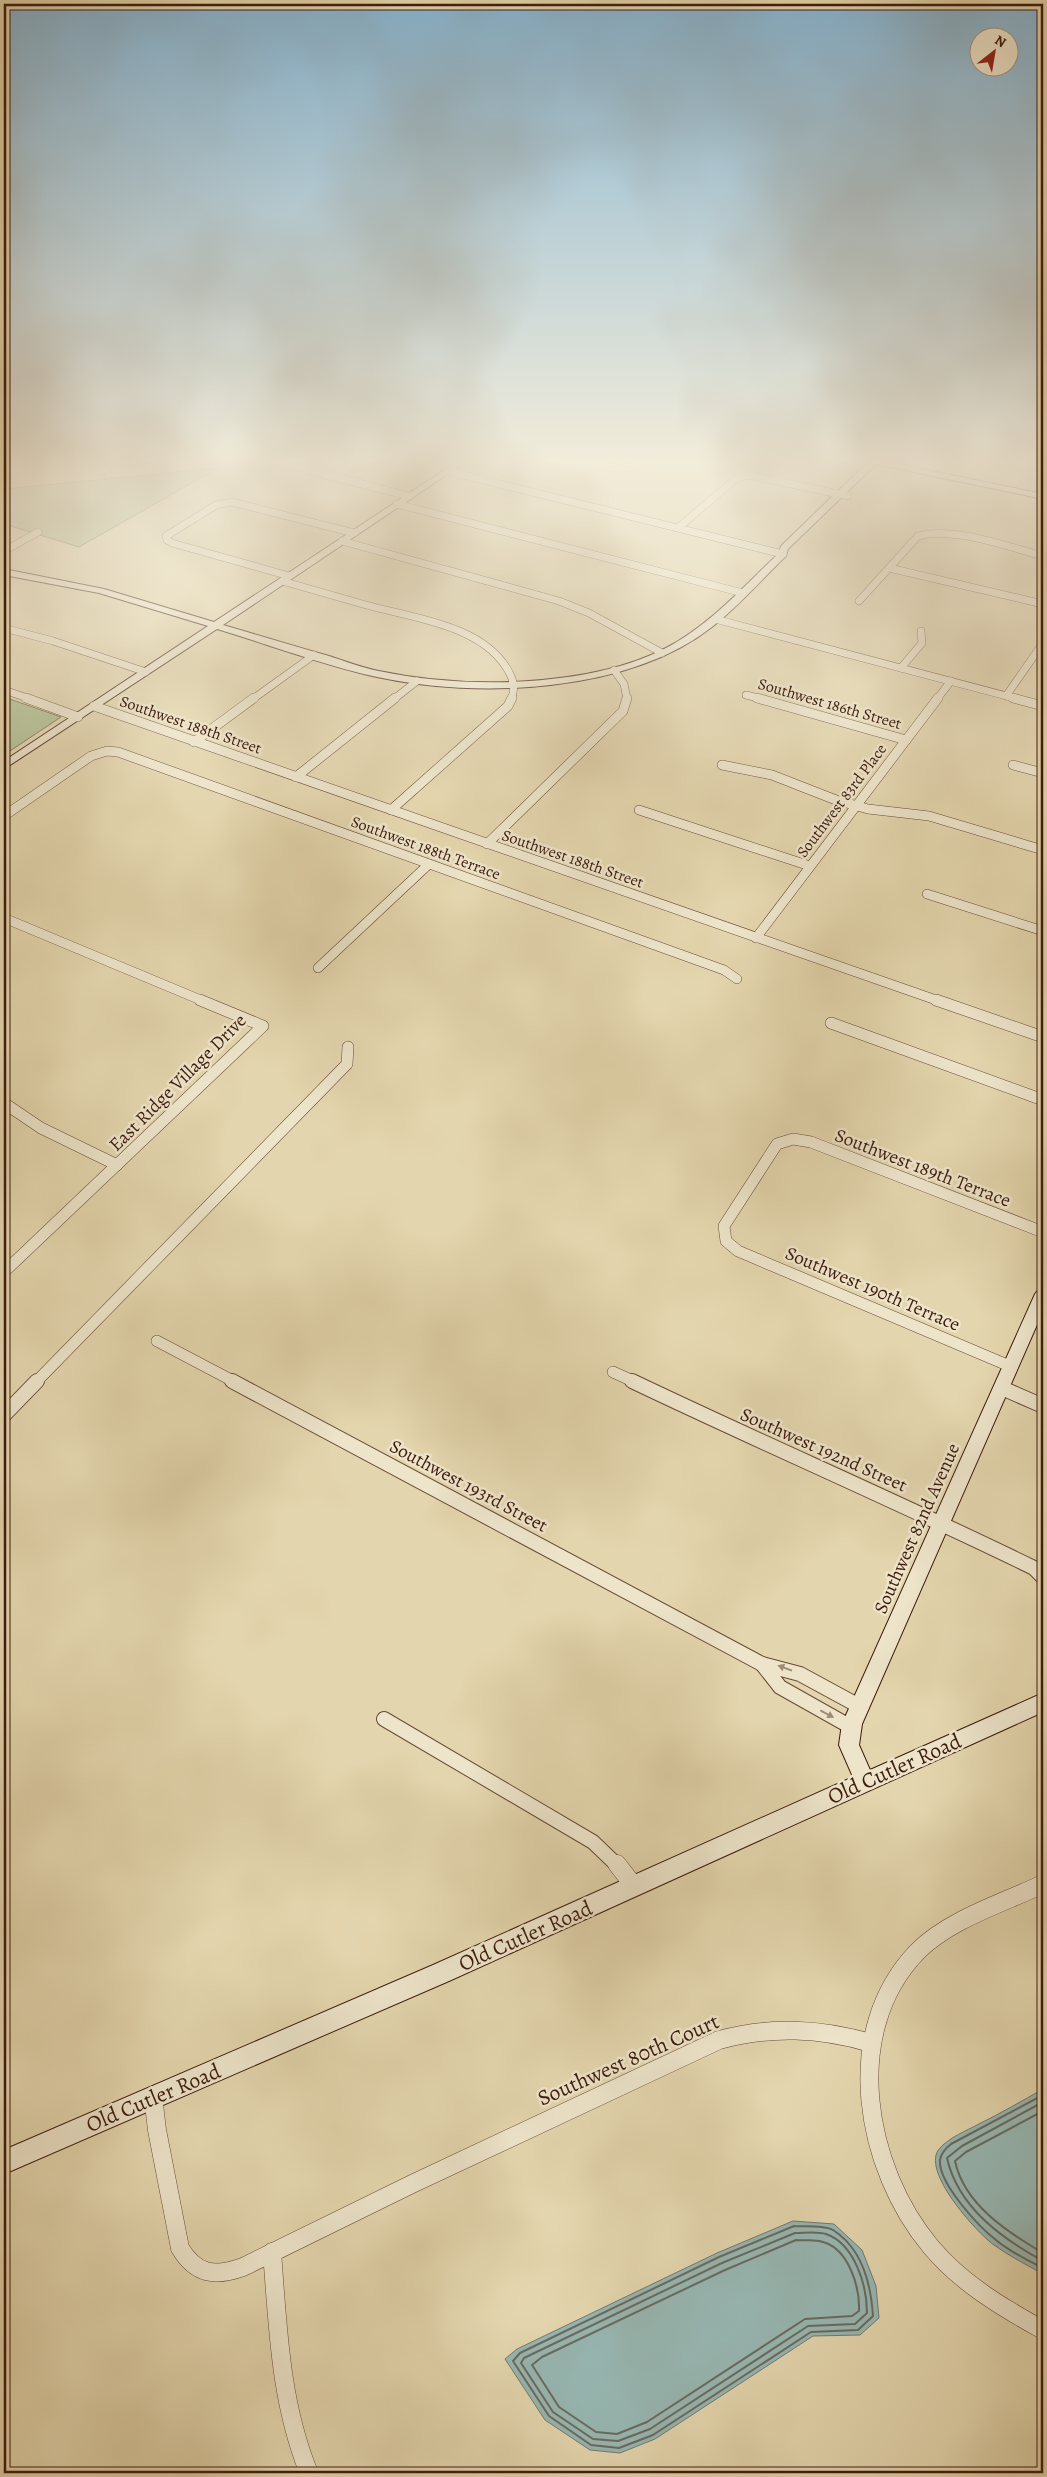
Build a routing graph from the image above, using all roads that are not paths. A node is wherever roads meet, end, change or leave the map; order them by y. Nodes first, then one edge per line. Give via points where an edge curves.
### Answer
1 (28, 577) edge
2 (278, 577) edge
3 (290, 577) edge
4 (471, 577) edge
5 (682, 577) edge
6 (759, 577) edge
7 (881, 577) edge
8 (926, 577) edge
9 (286, 579) junction
10 (743, 592) junction
11 (859, 601) dead end
12 (1043, 604) edge
13 (715, 619) junction
14 (216, 625) junction
15 (4, 628) edge
16 (921, 631) dead end
17 (1042, 645) edge
18 (662, 653) junction
19 (314, 655) junction
20 (902, 668) junction
21 (614, 670) junction
22 (146, 672) junction
23 (417, 680) junction
24 (951, 681) junction
25 (513, 685) junction
26 (4, 690) edge
27 (746, 695) dead end
28 (1006, 696) junction
29 (94, 706) junction
30 (1043, 706) edge
31 (78, 717) junction
32 (906, 740) junction
33 (194, 742) junction
34 (722, 765) dead end
35 (1013, 765) dead end
36 (4, 766) edge
37 (1043, 773) edge
38 (296, 777) junction
39 (855, 806) junction
40 (391, 810) junction
41 (639, 810) dead end
42 (4, 816) edge
43 (487, 844) junction
44 (1043, 850) edge
45 (429, 864) junction
46 (810, 866) junction
47 (927, 894) dead end
48 (4, 918) edge
49 (1043, 931) edge
50 (756, 938) junction
51 (318, 968) dead end
52 (737, 979) dead end
53 (831, 1023) dead end
54 (1043, 1037) edge
55 (348, 1047) dead end
56 (1043, 1100) edge
57 (4, 1103) edge
58 (790, 1139) joint
59 (117, 1165) junction
60 (1043, 1232) edge
61 (724, 1237) joint
62 (4, 1272) edge
63 (1043, 1294) edge
64 (157, 1341) dead end
65 (1012, 1367) junction
66 (614, 1372) dead end
67 (1002, 1388) junction
68 (1043, 1406) edge
69 (4, 1415) edge
70 (942, 1524) junction
71 (1043, 1577) edge
72 (762, 1664) junction
73 (804, 1677) junction
74 (795, 1697) junction
75 (1043, 1702) edge
76 (860, 1706) junction
77 (384, 1719) dead end
78 (851, 1727) junction
79 (865, 1781) junction
80 (1043, 1884) edge
81 (634, 1886) junction
82 (871, 2043) junction
83 (153, 2096) junction
84 (4, 2162) edge
85 (272, 2252) junction
86 (1043, 2330) edge
87 (309, 2473) edge

1 - 14 street via 92,589
2 - 9 street
3 - 9 street
4 - 18 street via 559,601 589,613
5 - 10 street
6 - 10 street
7 - 11 street
8 - 12 street
9 - 14 street
9 - 25 street via 465,634 485,645 500,659 512,675
10 - 13 street
13 - 18 street via 692,637
13 - 20 street
14 - 19 street
14 - 22 street
15 - 22 street via 53,640
16 - 20 street via 922,643
17 - 28 street
18 - 21 street
19 - 23 street via 367,671
19 - 33 street
20 - 24 street
21 - 25 street via 565,680
21 - 43 street via 626,690 623,711
22 - 29 street
23 - 25 street via 456,685
23 - 38 street
24 - 28 street
24 - 32 street, Southwest 83rd Place
25 - 40 street via 514,696 508,706
26 - 31 street
27 - 32 street, Southwest 186th Street
28 - 30 street
29 - 31 street
29 - 33 street, Southwest 188th Street
31 - 36 street
32 - 39 street, Southwest 83rd Place
33 - 38 street, Southwest 188th Street
34 - 39 street via 772,775
35 - 37 street
38 - 40 street, Southwest 188th Street
39 - 44 street via 887,813 929,816
39 - 46 street, Southwest 83rd Place
40 - 43 street, Southwest 188th Street
41 - 46 street
42 - 45 street, Southwest 188th Terrace via 91,756 102,752 121,753
43 - 50 street, Southwest 188th Street
45 - 51 street
45 - 52 street, Southwest 188th Terrace via 724,970
46 - 50 street, Southwest 83rd Place
47 - 49 street
48 - 59 street, East Ridge Village Drive via 263,1026
50 - 54 street, Southwest 188th Street
53 - 56 street
55 - 69 street via 347,1064
57 - 59 street via 41,1128
58 - 60 street, Southwest 189th Terrace via 811,1142
58 - 61 street via 774,1147 725,1222
59 - 62 street, East Ridge Village Drive
61 - 65 street, Southwest 190th Terrace via 738,1251
63 - 65 street, Southwest 82nd Avenue
64 - 72 street, Southwest 193rd Street
65 - 67 street, Southwest 82nd Avenue
66 - 70 street, Southwest 192nd Street
67 - 68 street
67 - 70 street, Southwest 82nd Avenue
70 - 71 street, Southwest 192nd Street via 1034,1568
70 - 76 street, Southwest 82nd Avenue
73 -> 72 street, Southwest 193rd Street via 780,1666
72 - 74 street, Southwest 193rd Street via 772,1680
73 - 74 street
73 - 76 street, Southwest 193rd Street
74 -> 78 street, Southwest 193rd Street
75 - 79 street, Old Cutler Road
76 - 78 street, Southwest 82nd Avenue
77 - 81 street via 593,1842
78 - 79 street, Southwest 82nd Avenue via 849,1745
79 - 81 street, Old Cutler Road
80 - 82 street via 943,1932 918,1951 888,1996
81 - 83 street, Old Cutler Road via 441,1973
82 - 85 street, Southwest 80th Court via 825,2031 794,2028 761,2030 719,2040
82 - 86 street via 871,2104 877,2142 892,2184 914,2223 947,2265 973,2287
83 - 84 street, Old Cutler Road
83 - 85 street, Southwest 80th Court via 177,2235 186,2260 207,2273 222,2274 244,2268
85 - 87 street via 284,2399

